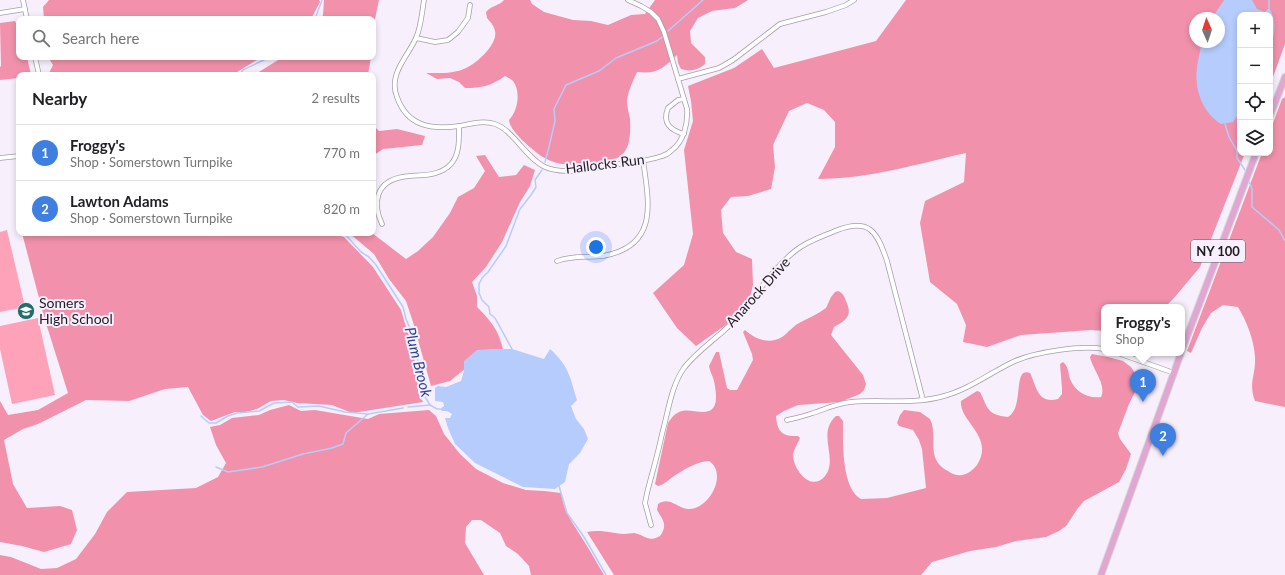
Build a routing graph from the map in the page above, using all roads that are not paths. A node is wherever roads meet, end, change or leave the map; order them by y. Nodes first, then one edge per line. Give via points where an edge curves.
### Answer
1 (23, 0) edge
2 (424, 0) edge
3 (628, 0) edge
4 (854, 0) edge
5 (470, 5) dead end
6 (25, 9) junction
7 (0, 13) edge
8 (26, 16) edge
9 (416, 38) junction
10 (36, 60) edge
11 (38, 72) edge
12 (1285, 77) edge
13 (678, 79) junction
14 (684, 99) junction
15 (1273, 108) edge
16 (459, 126) junction
17 (684, 134) junction
18 (16, 156) edge
19 (1255, 156) edge
20 (0, 158) edge
21 (643, 160) junction
22 (382, 224) dead end
23 (557, 261) dead end
24 (1185, 344) edge
25 (1101, 349) edge
26 (1126, 356) edge
27 (1180, 356) edge
28 (1174, 373) junction
29 (923, 400) junction
30 (787, 420) dead end
31 (651, 525) dead end
32 (1101, 575) edge

1 - 6 street
2 - 9 street, Hallocks Run
3 - 13 street, Hallocks Run via 642,6 658,19
4 - 13 street via 826,12 780,24 719,68
5 - 9 street via 468,18 458,32 448,40 435,42
6 - 7 street
6 - 8 street
9 - 16 street, Hallocks Run via 396,73 396,95 400,104 410,117 420,124 436,128
10 - 11 street
12 - 15 main road
13 - 14 street, Hallocks Run
14 - 17 street, Hallocks Run via 687,114
14 - 17 street via 678,100 668,108 666,118 671,129
16 - 21 street, Hallocks Run via 485,122 496,124 540,164 550,169 578,170
16 - 22 street via 459,144 454,160 449,166 440,172 402,177 383,187 376,202 377,214
17 - 21 street, Hallocks Run via 670,152
18 - 20 street
19 - 24 main road, NY 100
21 - 23 street via 649,206 647,222 639,236 615,253 570,257
25 - 29 street via 1032,355 963,389
26 - 28 street
27 - 28 main road, NY 100
28 - 32 main road, NY 100
29 - 30 street via 850,402
29 - 31 street, Anarock Drive via 887,261 876,235 867,226 852,226 812,240 795,250 778,267 731,323 684,368 669,405 647,493 645,503

